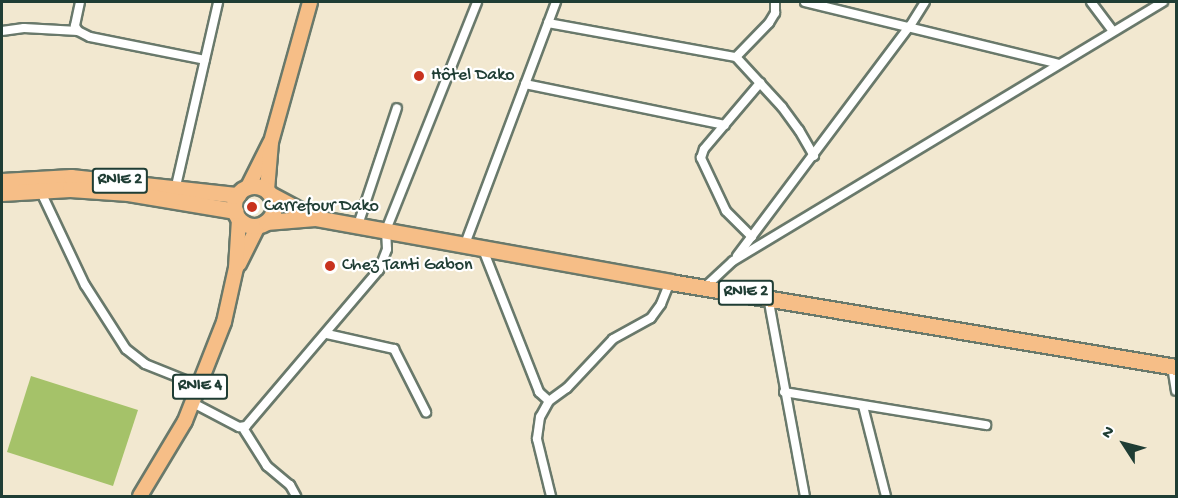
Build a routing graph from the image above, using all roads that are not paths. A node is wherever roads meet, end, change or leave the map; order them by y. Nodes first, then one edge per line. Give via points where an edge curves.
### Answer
1 (80, 2) edge
2 (218, 2) edge
3 (310, 2) edge
4 (556, 2) edge
5 (775, 2) edge
6 (805, 2) edge
7 (925, 2) edge
8 (1091, 2) edge
9 (1163, 2) edge
10 (472, 3) edge
11 (548, 23) junction
12 (910, 26) junction
13 (2, 31) edge
14 (78, 31) junction
15 (1113, 31) junction
16 (736, 57) junction
17 (205, 60) junction
18 (1059, 64) junction
19 (760, 83) junction
20 (525, 84) junction
21 (397, 108) dead end
22 (725, 124) junction
23 (271, 142) junction
24 (814, 156) junction
25 (2, 181) edge
26 (176, 186) junction
27 (40, 190) junction
28 (243, 191) junction
29 (269, 192) junction
30 (2, 193) edge
31 (237, 215) junction
32 (315, 218) junction
33 (262, 224) junction
34 (358, 225) junction
35 (386, 230) junction
36 (752, 237) junction
37 (465, 244) junction
38 (482, 247) junction
39 (733, 261) junction
40 (236, 268) junction
41 (670, 282) junction
42 (705, 287) junction
43 (768, 297) junction
44 (327, 334) junction
45 (1174, 367) edge
46 (200, 386) junction
47 (1176, 391) edge
48 (784, 392) junction
49 (549, 401) junction
50 (193, 403) junction
51 (863, 406) junction
52 (426, 411) dead end
53 (986, 425) dead end
54 (243, 428) junction
55 (140, 496) edge
56 (296, 496) edge
57 (551, 496) edge
58 (805, 496) edge
59 (886, 496) edge

1 - 14 street via 75,26
2 - 17 street
3 - 23 main road
4 - 11 street
5 - 16 street via 775,13 769,23
6 - 12 street
7 - 12 street
8 - 15 street
9 - 15 street
10 - 35 street
11 - 16 street
11 - 20 street
12 - 18 street
12 - 24 street
13 - 14 street
14 - 17 street via 90,37
15 - 18 street
16 - 19 street
17 - 26 street
18 - 39 street
19 - 22 street
19 - 24 street via 800,130
20 - 22 street
20 - 37 street
21 - 34 street
22 - 36 street via 701,158 726,211
23 - 28 main road
23 - 29 main road
24 - 36 street
25 - 26 highway, RNIE 2 via 71,177
26 - 28 highway, RNIE 2
27 - 30 highway, RNIE 2
27 - 31 highway, RNIE 2 via 128,193
27 - 46 street via 85,285 126,349 145,364
28 - 29 highway via 257,186
28 - 31 highway
29 - 32 highway
29 - 33 highway via 274,209
31 - 33 highway via 249,225
31 - 40 main road, RNIE 4
32 - 33 highway
32 - 34 highway, RNIE 2
33 - 40 main road, RNIE 4
34 - 35 highway, RNIE 2
35 - 37 highway, RNIE 2
35 - 44 street via 387,249 379,270
36 - 39 street
37 - 38 highway, RNIE 2
38 - 41 highway, RNIE 2
38 - 49 street via 539,392
39 - 42 street
40 - 46 main road, RNIE 4 via 224,322
41 - 42 highway, RNIE 2
41 - 49 street via 651,318 613,339 567,388
42 - 43 highway, RNIE 2
43 - 45 highway, RNIE 2
43 - 48 street
44 - 52 street via 394,349
44 - 54 street
45 - 47 street
46 - 50 main road, RNIE 4
48 - 51 street
48 - 58 street
49 - 57 street via 540,417 537,440
50 - 54 street
50 - 55 main road, RNIE 4
51 - 53 street
51 - 59 street
54 - 56 street via 262,460 290,484

